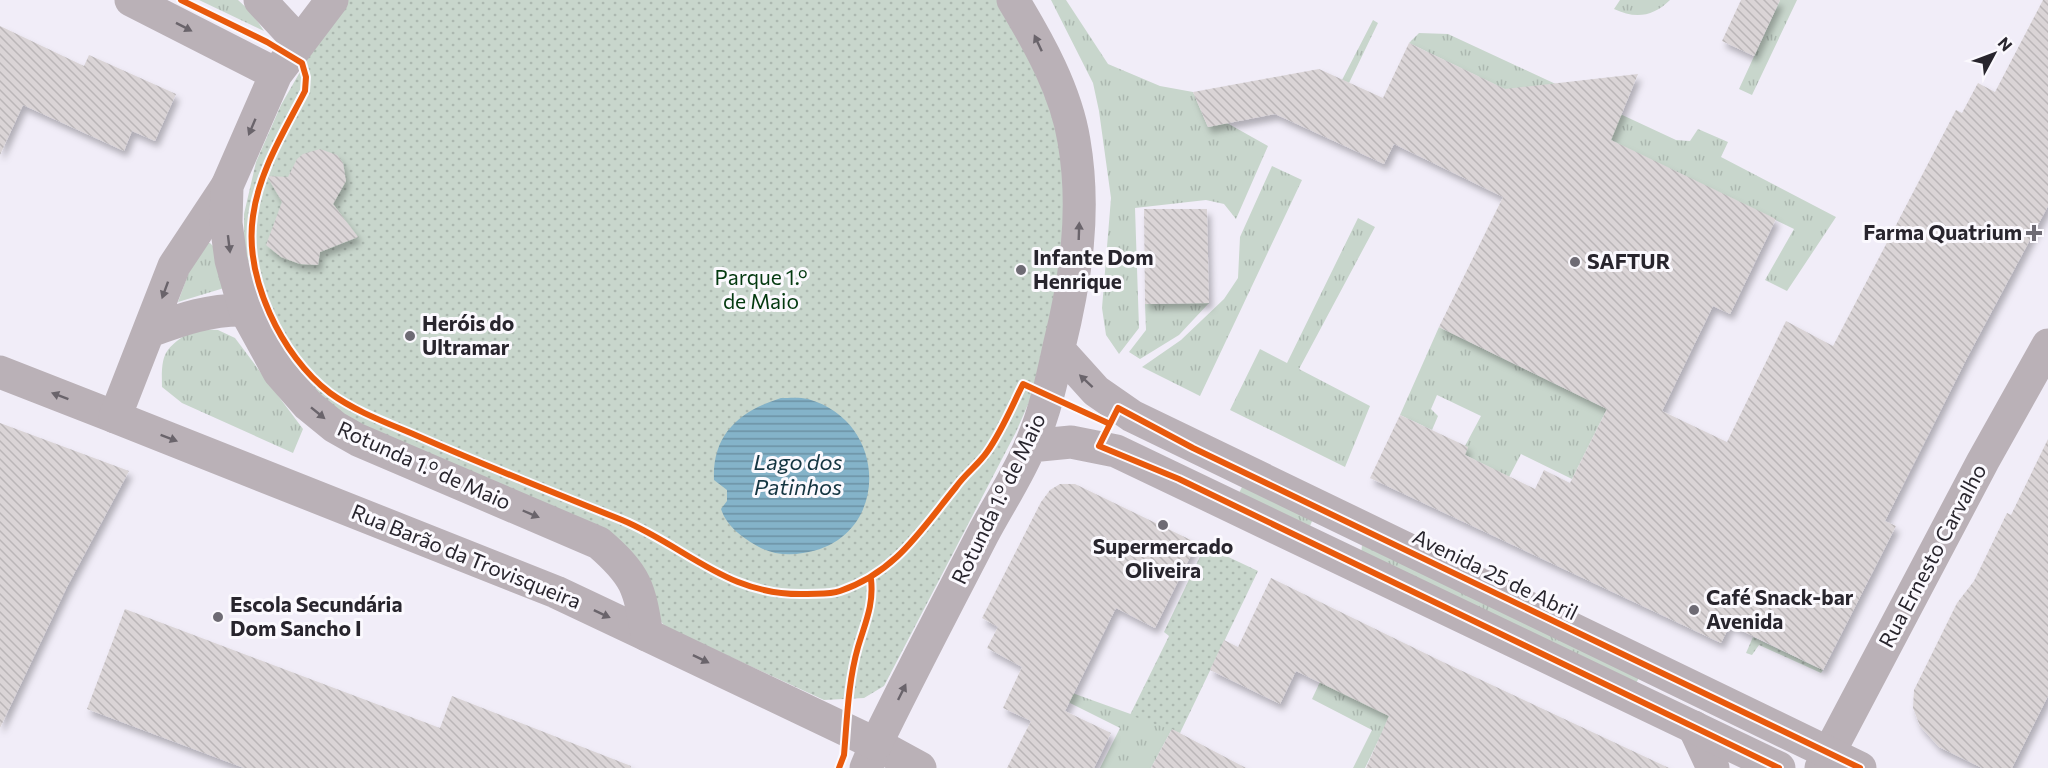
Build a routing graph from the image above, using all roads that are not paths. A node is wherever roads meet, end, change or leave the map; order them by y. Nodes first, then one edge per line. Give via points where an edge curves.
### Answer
1 (132, 0) edge
2 (260, 0) edge
3 (332, 0) edge
4 (1013, 0) edge
5 (299, 42) junction
6 (276, 74) junction
7 (227, 186) junction
8 (245, 310) junction
9 (150, 331) junction
10 (2048, 345) edge
11 (1059, 350) junction
12 (0, 372) edge
13 (114, 417) junction
14 (1030, 446) junction
15 (1194, 448) junction
16 (1179, 479) junction
17 (1335, 516) junction
18 (1320, 547) junction
19 (647, 636) junction
20 (1694, 727) junction
21 (871, 756) edge
22 (1825, 761) edge
23 (920, 768) edge
24 (1713, 768) edge
25 (1779, 768) edge
26 (1860, 768) edge

1 -> 6 main road
2 - 5 main road
3 - 5 main road, Rotunda 1.º de Maio
11 -> 4 main road, Rotunda 1.º de Maio via 1078,256 1080,202 1074,140 1061,93 1033,32
5 - 6 main road, Rotunda 1.º de Maio
6 -> 7 main road, Rotunda 1.º de Maio
7 -> 8 main road, Rotunda 1.º de Maio via 231,260
7 -> 9 main road via 174,266
8 - 9 main road via 225,309 190,316
8 -> 19 main road, Rotunda 1.º de Maio via 279,372 308,405 335,427 599,543 626,566 641,596
9 - 13 main road
10 - 22 main road, Rua Ernesto Carvalho
11 - 14 main road, Rotunda 1.º de Maio via 1049,396
15 -> 11 main road, Avenida 25 de Abril via 1118,408 1079,375
13 -> 12 main road, Rua Barão da Trovisqueira
13 -> 19 main road, Rua Barão da Trovisqueira via 556,592
14 - 16 main road via 1071,442 1099,446
21 -> 14 main road, Rotunda 1.º de Maio
15 - 16 main road
15 - 17 main road, Avenida 25 de Abril
16 - 18 main road
17 - 18 main road
17 - 22 main road, Avenida 25 de Abril
18 - 20 main road
19 -> 21 main road, Rua Barão da Trovisqueira
20 - 24 main road
20 - 25 main road
21 - 23 main road, Rua Barão da Trovisqueira
22 - 26 main road, Avenida 25 de Abril

